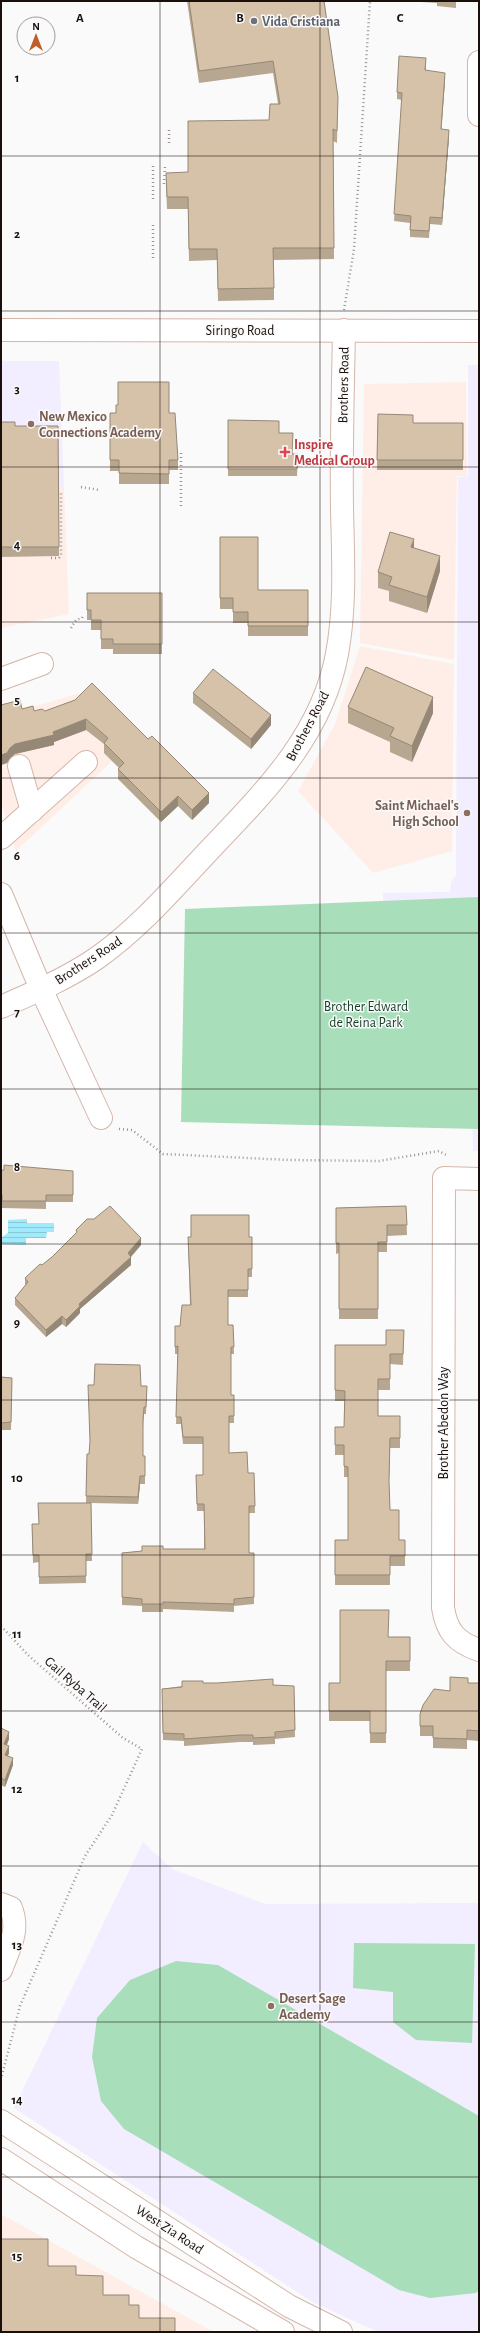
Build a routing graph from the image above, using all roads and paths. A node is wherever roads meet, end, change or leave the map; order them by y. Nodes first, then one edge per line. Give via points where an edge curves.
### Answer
1 (370, 1) edge
2 (479, 62) edge
3 (479, 115) edge
4 (169, 127) dead end
5 (169, 144) dead end
6 (153, 166) dead end
7 (165, 166) dead end
8 (164, 184) dead end
9 (153, 202) dead end
10 (153, 225) dead end
11 (153, 260) dead end
12 (1, 330) edge
13 (344, 330) junction
14 (479, 330) edge
15 (181, 450) dead end
16 (81, 487) dead end
17 (100, 490) dead end
18 (61, 493) dead end
19 (181, 506) dead end
20 (51, 558) edge
21 (84, 615) dead end
22 (71, 628) dead end
23 (42, 664) dead end
24 (1, 679) edge
25 (86, 762) dead end
26 (19, 766) dead end
27 (32, 811) junction
28 (1, 838) edge
29 (1, 894) edge
30 (41, 989) junction
31 (1, 1007) edge
32 (107, 1124) joint
33 (448, 1168) junction
34 (479, 1179) edge
35 (1, 1626) edge
36 (479, 1650) edge
37 (1, 1904) edge
38 (1, 1970) edge
39 (1, 2079) edge
40 (1, 2121) edge
41 (1, 2160) edge
42 (1, 2171) edge
43 (23, 2172) junction
44 (283, 2332) edge
45 (341, 2332) edge

1 - 13 path via 354,249 344,303
2 - 3 street
4 - 5 path
6 - 9 path
7 - 8 path
10 - 11 path
12 - 13 street, Siringo Road
13 - 14 street, Siringo Road
13 - 30 street, Brothers Road via 344,594 337,654 324,700 290,761 150,913 126,936 95,959
15 - 19 path
16 - 17 path
18 - 20 path via 61,555 59,558
21 - 22 path via 76,620
23 - 24 street
25 - 27 street
26 - 27 street
27 - 28 street
29 - 30 street
30 - 31 street, Brothers Road
30 - 32 street
32 - 33 path via 132,1130 164,1154 379,1162 439,1152
33 - 34 street
33 - 36 street, Brother Abedon Way via 443,1608 446,1625 456,1638
35 - 39 path, Gail Ryba Trail via 29,1656 123,1738 142,1749 112,1815 85,1856 20,2006
37 - 38 street via 11,1908 16,1920 14,1936
40 - 45 street, West Zia Road via 290,2306
41 - 43 street
42 - 43 street
43 - 44 street via 136,2246

